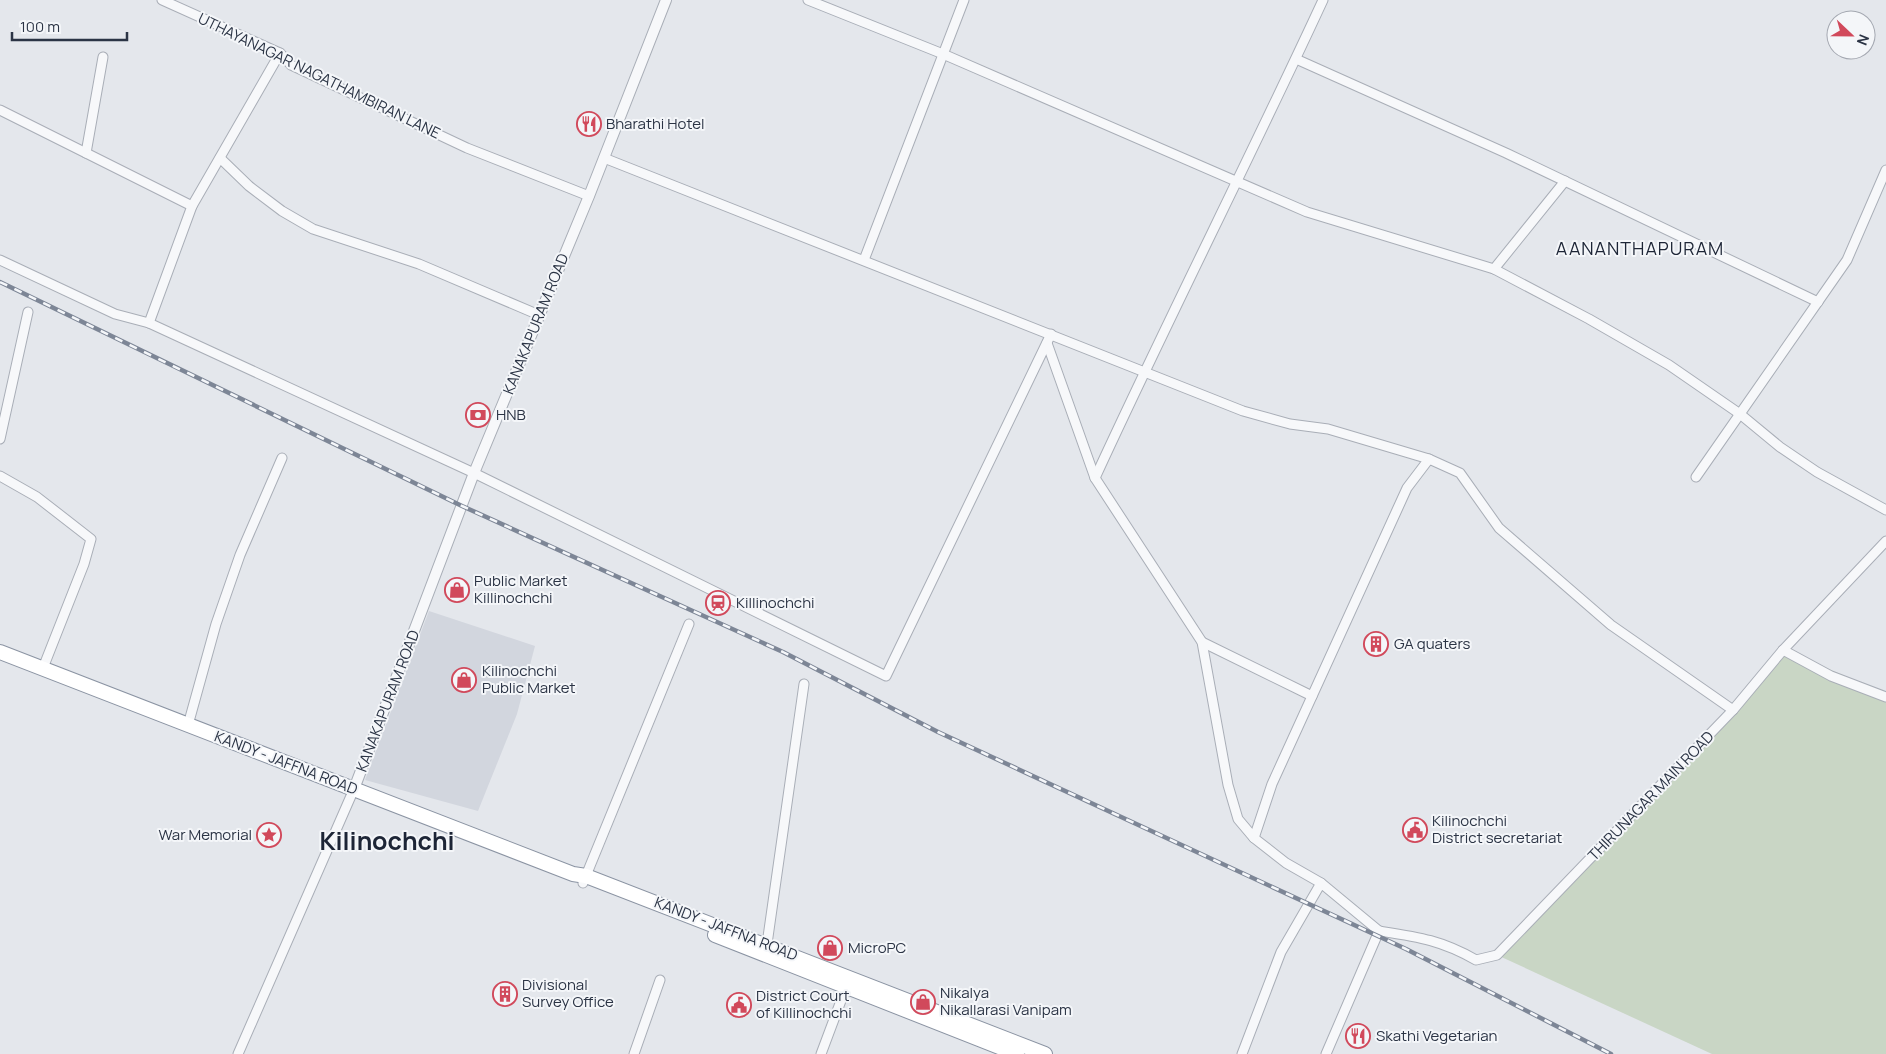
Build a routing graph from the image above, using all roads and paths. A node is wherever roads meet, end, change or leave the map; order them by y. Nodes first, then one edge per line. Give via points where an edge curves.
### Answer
1 (162, 0) edge
2 (666, 0) edge
3 (808, 0) edge
4 (964, 0) edge
5 (1324, 0) edge
6 (280, 54) junction
7 (943, 54) junction
8 (103, 57) dead end
9 (1296, 59) junction
10 (0, 110) edge
11 (86, 153) junction
12 (220, 158) junction
13 (604, 158) junction
14 (1886, 170) edge
15 (1565, 181) junction
16 (1238, 182) junction
17 (589, 196) junction
18 (192, 206) junction
19 (0, 260) edge
20 (864, 260) junction
21 (1494, 269) junction
22 (1818, 302) junction
23 (28, 312) dead end
24 (539, 315) junction
25 (149, 323) junction
26 (1049, 338) junction
27 (1144, 371) junction
28 (1740, 414) junction
29 (0, 439) edge
30 (282, 458) dead end
31 (1429, 459) junction
32 (474, 473) junction
33 (0, 476) edge
34 (1696, 477) dead end
35 (1095, 478) junction
36 (1886, 510) edge
37 (1886, 541) edge
38 (689, 624) dead end
39 (1202, 642) junction
40 (1783, 650) junction
41 (0, 652) edge
42 (43, 668) junction
43 (804, 684) dead end
44 (1312, 696) junction
45 (1886, 697) edge
46 (1733, 710) junction
47 (188, 725) junction
48 (354, 788) junction
49 (1254, 838) junction
50 (581, 878) junction
51 (1321, 883) junction
52 (1378, 931) junction
53 (767, 944) junction
54 (660, 980) dead end
55 (848, 982) junction
56 (238, 1054) edge
57 (634, 1054) edge
58 (821, 1054) edge
59 (1017, 1054) edge
60 (1045, 1054) edge
61 (1242, 1054) edge
62 (1326, 1054) edge

1 - 6 street, UTHAYANAGAR NAGATHAMBIRAN LANE
2 - 13 street, KANAKAPURAM ROAD
3 - 7 street
4 - 7 street
5 - 9 street
6 - 12 street
6 - 17 street, UTHAYANAGAR NAGATHAMBIRAN LANE via 291,66 467,148
7 - 16 street
7 - 20 street
8 - 11 street
9 - 15 street
9 - 16 street
10 - 11 street
11 - 18 street
12 - 18 street
12 - 24 street via 249,186 313,229 419,264
13 - 17 street, KANAKAPURAM ROAD
13 - 20 street
14 - 22 street via 1847,260
15 - 21 street
15 - 22 street
16 - 21 street via 1307,212
16 - 27 street
17 - 24 street, KANAKAPURAM ROAD
18 - 25 street
19 - 25 street via 115,314
20 - 26 street
21 - 28 street via 1669,365
22 - 28 street
23 - 29 street
24 - 32 street, KANAKAPURAM ROAD
25 - 32 street
26 - 27 street
26 - 32 street via 886,676
26 - 35 street
27 - 31 street via 1243,411 1290,424 1328,429
27 - 35 street
28 - 34 street
28 - 36 street via 1817,472
30 - 47 street via 237,563
31 - 44 street via 1408,488
31 - 46 street via 1460,473 1498,528 1611,625
32 - 48 street, KANAKAPURAM ROAD
33 - 42 street via 37,498 91,540
35 - 39 street
37 - 40 street, THIRUNAGAR MAIN ROAD
38 - 50 street
39 - 44 street
39 - 49 street via 1228,785 1238,819
40 - 45 street via 1831,676
40 - 46 street, THIRUNAGAR MAIN ROAD
41 - 42 highway, KANDY - JAFFNA ROAD
42 - 47 highway, KANDY - JAFFNA ROAD
43 - 53 street
44 - 49 street via 1272,784
46 - 52 street, THIRUNAGAR MAIN ROAD via 1497,955 1476,960 1450,945
47 - 48 highway, KANDY - JAFFNA ROAD
48 - 50 highway, KANDY - JAFFNA ROAD
48 - 56 street
49 - 51 street via 1286,863
50 - 53 highway, KANDY - JAFFNA ROAD
50 - 55 highway, KANDY - JAFFNA ROAD
51 - 52 street
51 - 61 street via 1281,952
52 - 62 street
53 - 55 highway, KANDY - JAFFNA ROAD
54 - 57 street
55 - 58 street
55 - 59 highway, KANDY - JAFFNA ROAD
55 - 60 highway, KANDY - JAFFNA ROAD

